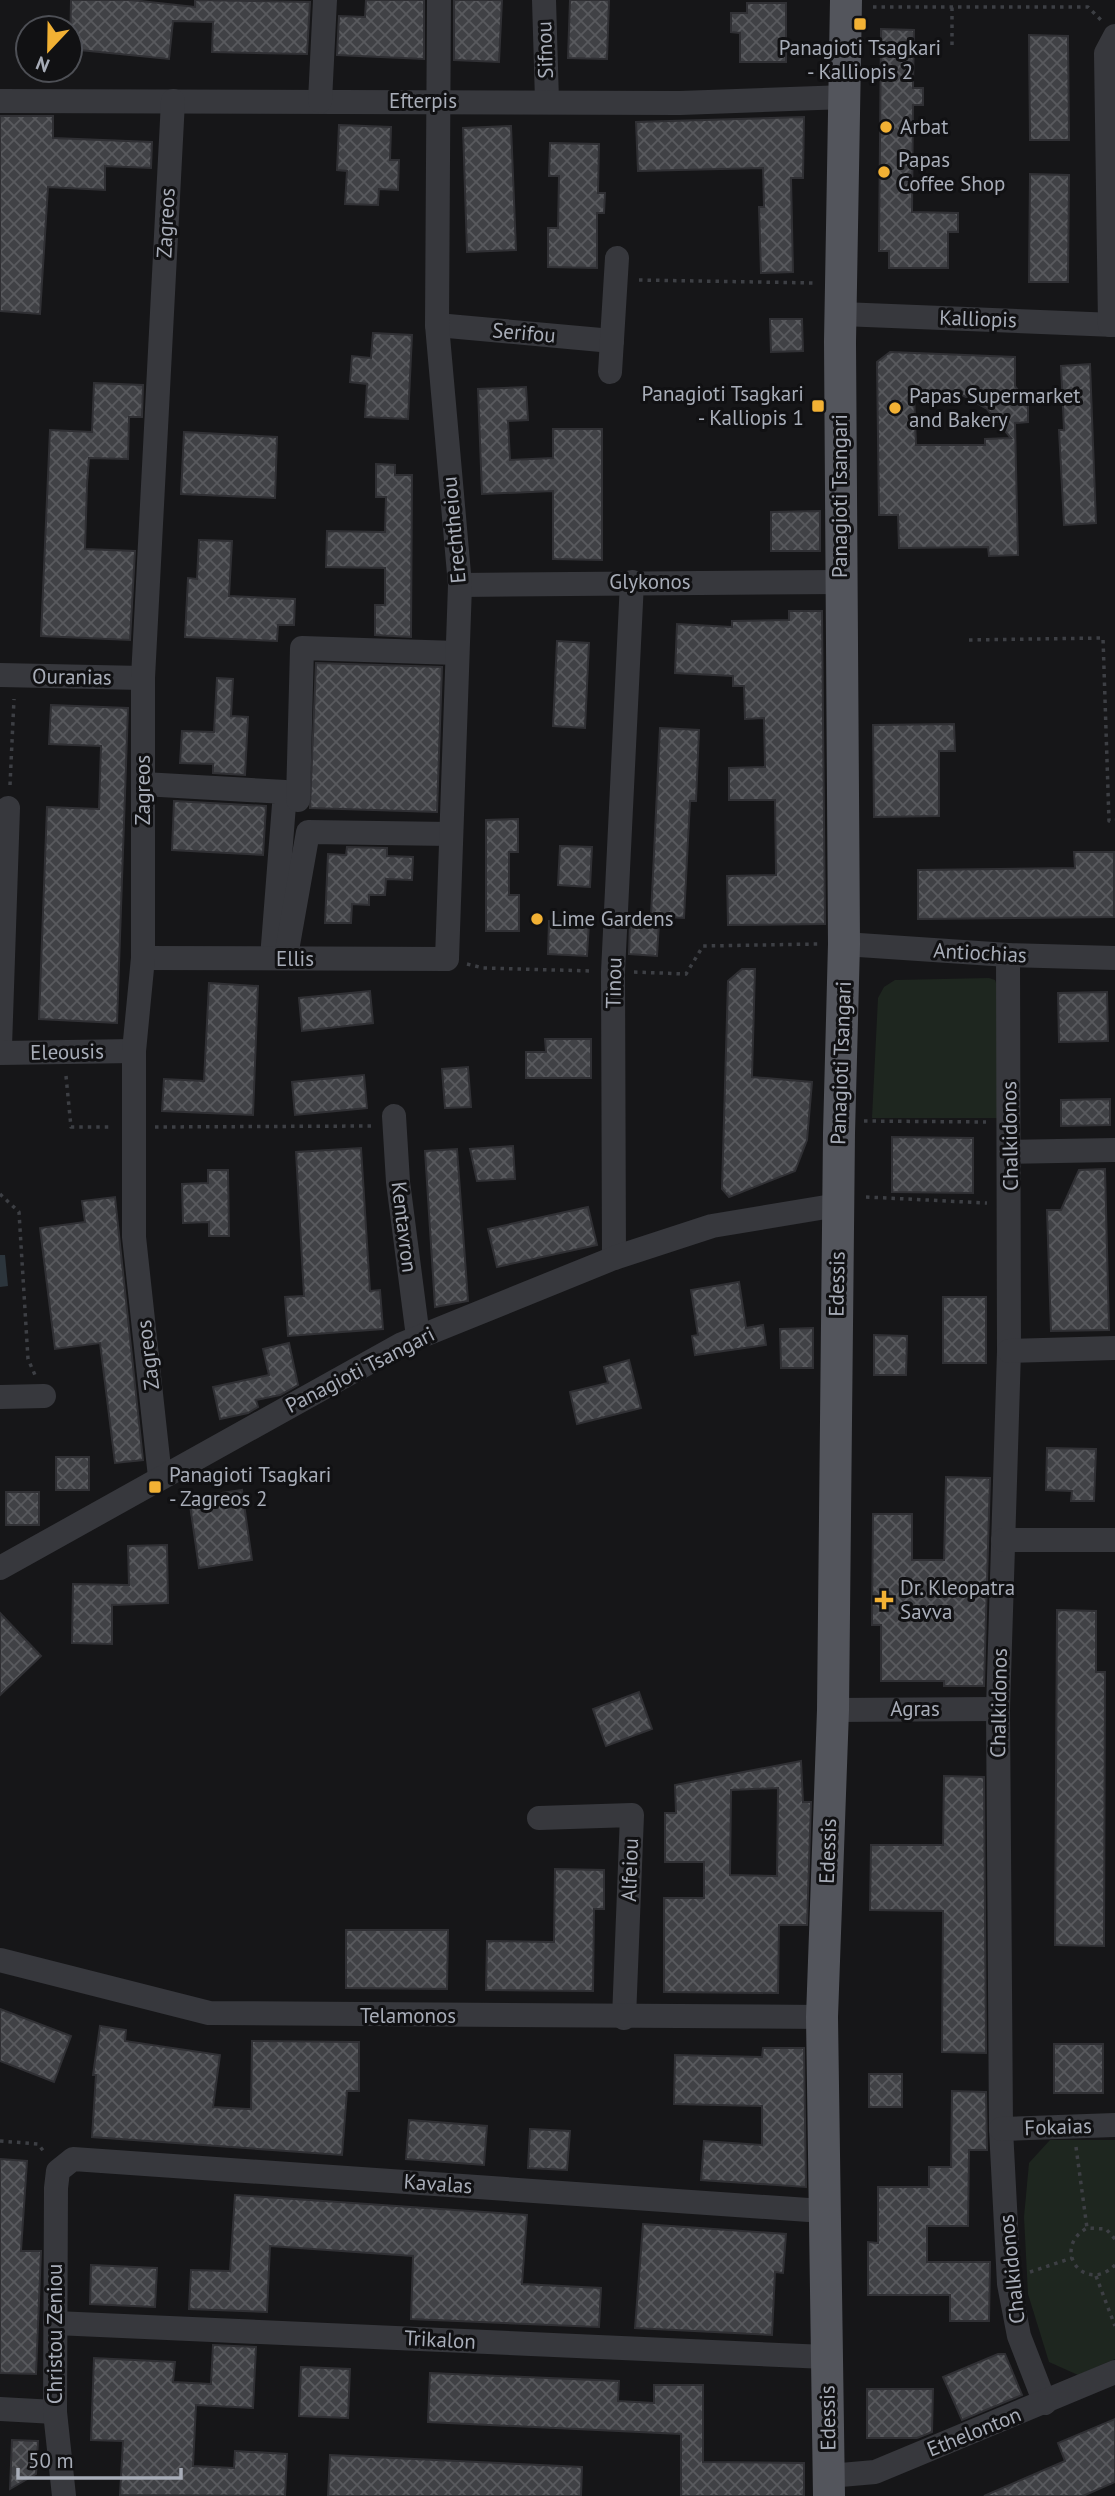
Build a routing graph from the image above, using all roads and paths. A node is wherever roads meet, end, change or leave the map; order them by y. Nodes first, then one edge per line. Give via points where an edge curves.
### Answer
1 (325, 0) edge
2 (439, 0) edge
3 (544, 0) edge
4 (846, 4) edge
5 (952, 7) junction
6 (1110, 30) edge
7 (952, 46) dead end
8 (846, 97) junction
9 (547, 100) junction
10 (0, 101) edge
11 (173, 101) junction
12 (320, 101) junction
13 (437, 101) junction
14 (616, 269) joint
15 (842, 298) junction
16 (437, 325) junction
17 (1112, 325) edge
18 (612, 341) junction
19 (610, 372) dead end
20 (632, 582) junction
21 (841, 582) junction
22 (460, 585) junction
23 (969, 640) dead end
24 (457, 653) junction
25 (7, 676) edge
26 (143, 678) junction
27 (1115, 751) edge
28 (1107, 752) junction
29 (143, 784) junction
30 (298, 800) dead end
31 (8, 808) joint
32 (1115, 820) edge
33 (451, 834) junction
34 (844, 944) junction
35 (1008, 956) junction
36 (143, 958) junction
37 (1115, 958) edge
38 (279, 959) junction
39 (447, 959) junction
40 (613, 972) junction
41 (0, 1047) edge
42 (65, 1051) junction
43 (134, 1051) junction
44 (0, 1053) edge
45 (394, 1121) joint
46 (839, 1121) junction
47 (1009, 1122) junction
48 (134, 1127) junction
49 (1115, 1150) edge
50 (1010, 1152) junction
51 (0, 1194) edge
52 (838, 1200) junction
53 (1010, 1205) junction
54 (614, 1258) junction
55 (418, 1337) junction
56 (1115, 1348) edge
57 (1009, 1351) junction
58 (44, 1396) joint
59 (0, 1398) edge
60 (160, 1477) junction
61 (1003, 1540) junction
62 (1115, 1540) edge
63 (0, 1568) edge
64 (998, 1709) junction
65 (833, 1710) junction
66 (539, 1818) dead end
67 (0, 1960) edge
68 (822, 2017) junction
69 (624, 2018) junction
70 (1115, 2125) edge
71 (1073, 2127) junction
72 (1001, 2129) junction
73 (0, 2141) edge
74 (58, 2171) junction
75 (823, 2211) junction
76 (1087, 2228) junction
77 (1115, 2239) edge
78 (1072, 2258) junction
79 (1115, 2265) edge
80 (1095, 2275) junction
81 (1009, 2278) junction
82 (55, 2323) junction
83 (1115, 2326) edge
84 (826, 2357) junction
85 (1115, 2372) edge
86 (1045, 2403) junction
87 (0, 2409) edge
88 (55, 2412) junction
89 (829, 2486) edge
90 (64, 2496) edge

1 - 12 street
2 - 13 street, Erechtheiou
3 - 9 street, Sifnou
4 - 5 path
4 - 8 main road, Panagioti Tsangari
5 - 6 path via 1088,7
5 - 7 path
6 - 17 street via 1106,53
8 - 9 street, Efterpis via 680,103
8 - 15 main road, Panagioti Tsangari
9 - 13 street, Efterpis
10 - 11 street, Efterpis
11 - 12 street, Efterpis
11 - 26 street, Zagreos
12 - 13 street, Efterpis
13 - 16 street, Erechtheiou
14 - 15 path
14 - 18 street
15 - 17 street, Kalliopis
15 - 21 main road, Panagioti Tsangari
16 - 18 street, Serifou
16 - 22 street, Erechtheiou
18 - 19 street
20 - 21 street, Glykonos
20 - 22 street, Glykonos
20 - 40 street, Tinou
21 - 34 main road, Panagioti Tsangari
22 - 24 street, Erechtheiou
23 - 28 path via 1103,638
24 - 30 street via 303,648
24 - 33 street, Erechtheiou
25 - 26 street, Ouranias
25 - 31 path
26 - 29 street, Zagreos
27 - 28 path
28 - 32 path via 1109,821
29 - 36 street, Zagreos
29 - 38 street via 285,792
31 - 41 street
33 - 38 street via 308,832
33 - 39 street, Erechtheiou
34 - 35 street, Antiochias
34 - 40 path via 703,946 686,974
34 - 46 main road, Panagioti Tsangari
35 - 37 street, Antiochias
35 - 47 street, Chalkidonos
36 - 38 street, Ellis
36 - 43 street, Zagreos
38 - 39 street, Ellis
39 - 40 path via 483,968
40 - 54 street, Tinou
42 - 43 street, Eleousis
42 - 44 street, Eleousis
42 - 48 path via 71,1127
43 - 48 street, Zagreos
45 - 48 path
45 - 55 street, Kentavron
46 - 47 path
46 - 52 main road, Panagioti Tsangari
47 - 50 street, Chalkidonos
48 - 60 street, Zagreos via 134,1237
49 - 50 street
50 - 53 street, Chalkidonos
51 - 58 path via 19,1212 28,1359
52 - 53 path
52 - 54 street, Panagioti Tsangari via 712,1226
52 - 65 main road, Edessis
53 - 57 street, Chalkidonos
54 - 55 street, Panagioti Tsangari
55 - 60 street, Panagioti Tsangari
56 - 57 street
57 - 61 street, Chalkidonos
58 - 59 street
60 - 63 street, Panagioti Tsangari
61 - 62 street
61 - 64 street, Chalkidonos
64 - 65 street, Agras
64 - 72 street, Chalkidonos
65 - 68 main road, Edessis
66 - 69 street, Alfeiou via 632,1815
67 - 69 street, Telamonos via 209,2013
68 - 69 street, Telamonos
68 - 75 main road, Edessis
70 - 71 street, Fokaias
71 - 72 street, Fokaias
71 - 76 path
72 - 81 street, Chalkidonos
73 - 74 path via 38,2144
74 - 75 street, Kavalas via 73,2159
74 - 82 street, Christou Zeniou
75 - 84 main road, Edessis
76 - 77 path via 1105,2230
76 - 78 path via 1073,2240
78 - 80 path via 1080,2271
78 - 81 path
79 - 80 path
80 - 83 path
81 - 86 street, Chalkidonos via 1019,2336
82 - 84 street, Trikalon
82 - 88 street, Christou Zeniou
84 - 89 main road, Edessis
85 - 86 street, Ethelonton
86 - 89 street, Ethelonton
87 - 88 street
88 - 90 street, Christou Zeniou

